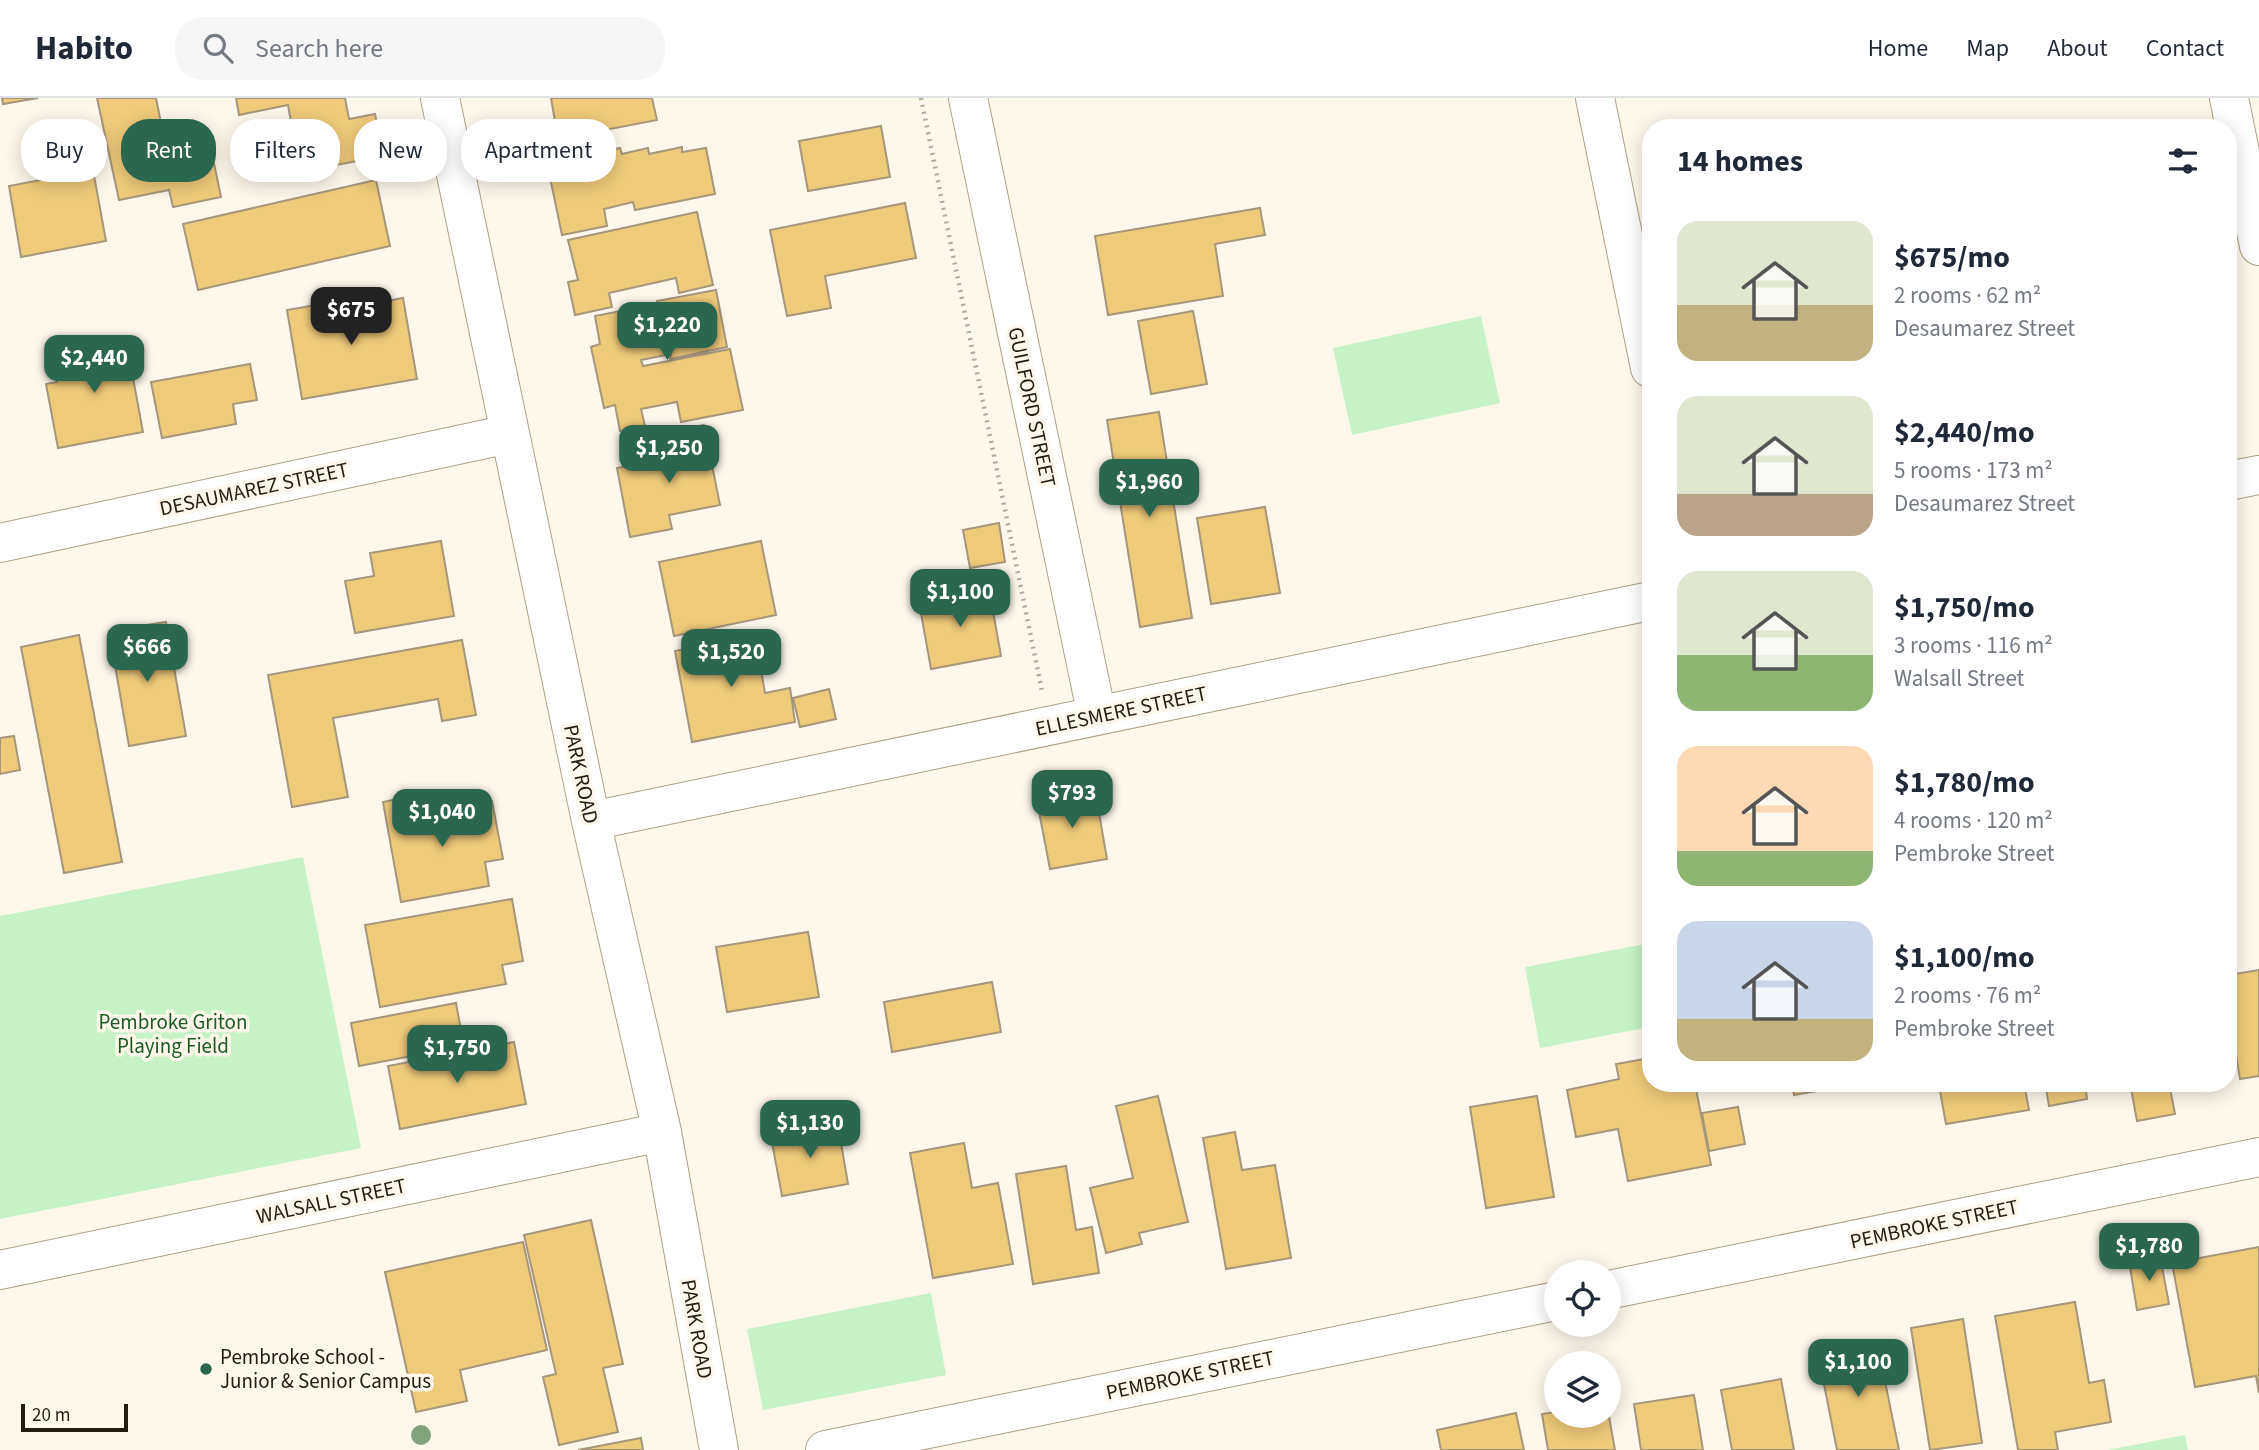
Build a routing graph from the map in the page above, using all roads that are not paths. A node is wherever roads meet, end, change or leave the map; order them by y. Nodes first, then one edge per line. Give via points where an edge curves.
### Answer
1 (440, 98) edge
2 (968, 98) edge
3 (1595, 98) edge
4 (2229, 98) edge
5 (2233, 119) edge
6 (2237, 137) edge
7 (2259, 246) edge
8 (1642, 329) edge
9 (509, 434) junction
10 (2259, 475) edge
11 (2237, 479) edge
12 (0, 543) edge
13 (1642, 603) edge
14 (1097, 716) junction
15 (591, 821) junction
16 (662, 1132) junction
17 (2259, 1157) edge
18 (0, 1270) edge
19 (1621, 1287) edge
20 (1544, 1303) edge
21 (719, 1450) edge
22 (825, 1450) edge

1 - 9 street, PARK ROAD
2 - 14 street, GUILFORD STREET
3 - 8 street
4 - 5 street
6 - 7 street
9 - 12 street, DESAUMAREZ STREET
9 - 15 street, PARK ROAD
10 - 11 street
13 - 14 street, ELLESMERE STREET
14 - 15 street, ELLESMERE STREET
15 - 16 street, PARK ROAD
16 - 18 street, WALSALL STREET
16 - 21 street, PARK ROAD
17 - 19 street, PEMBROKE STREET
20 - 22 street, PEMBROKE STREET

